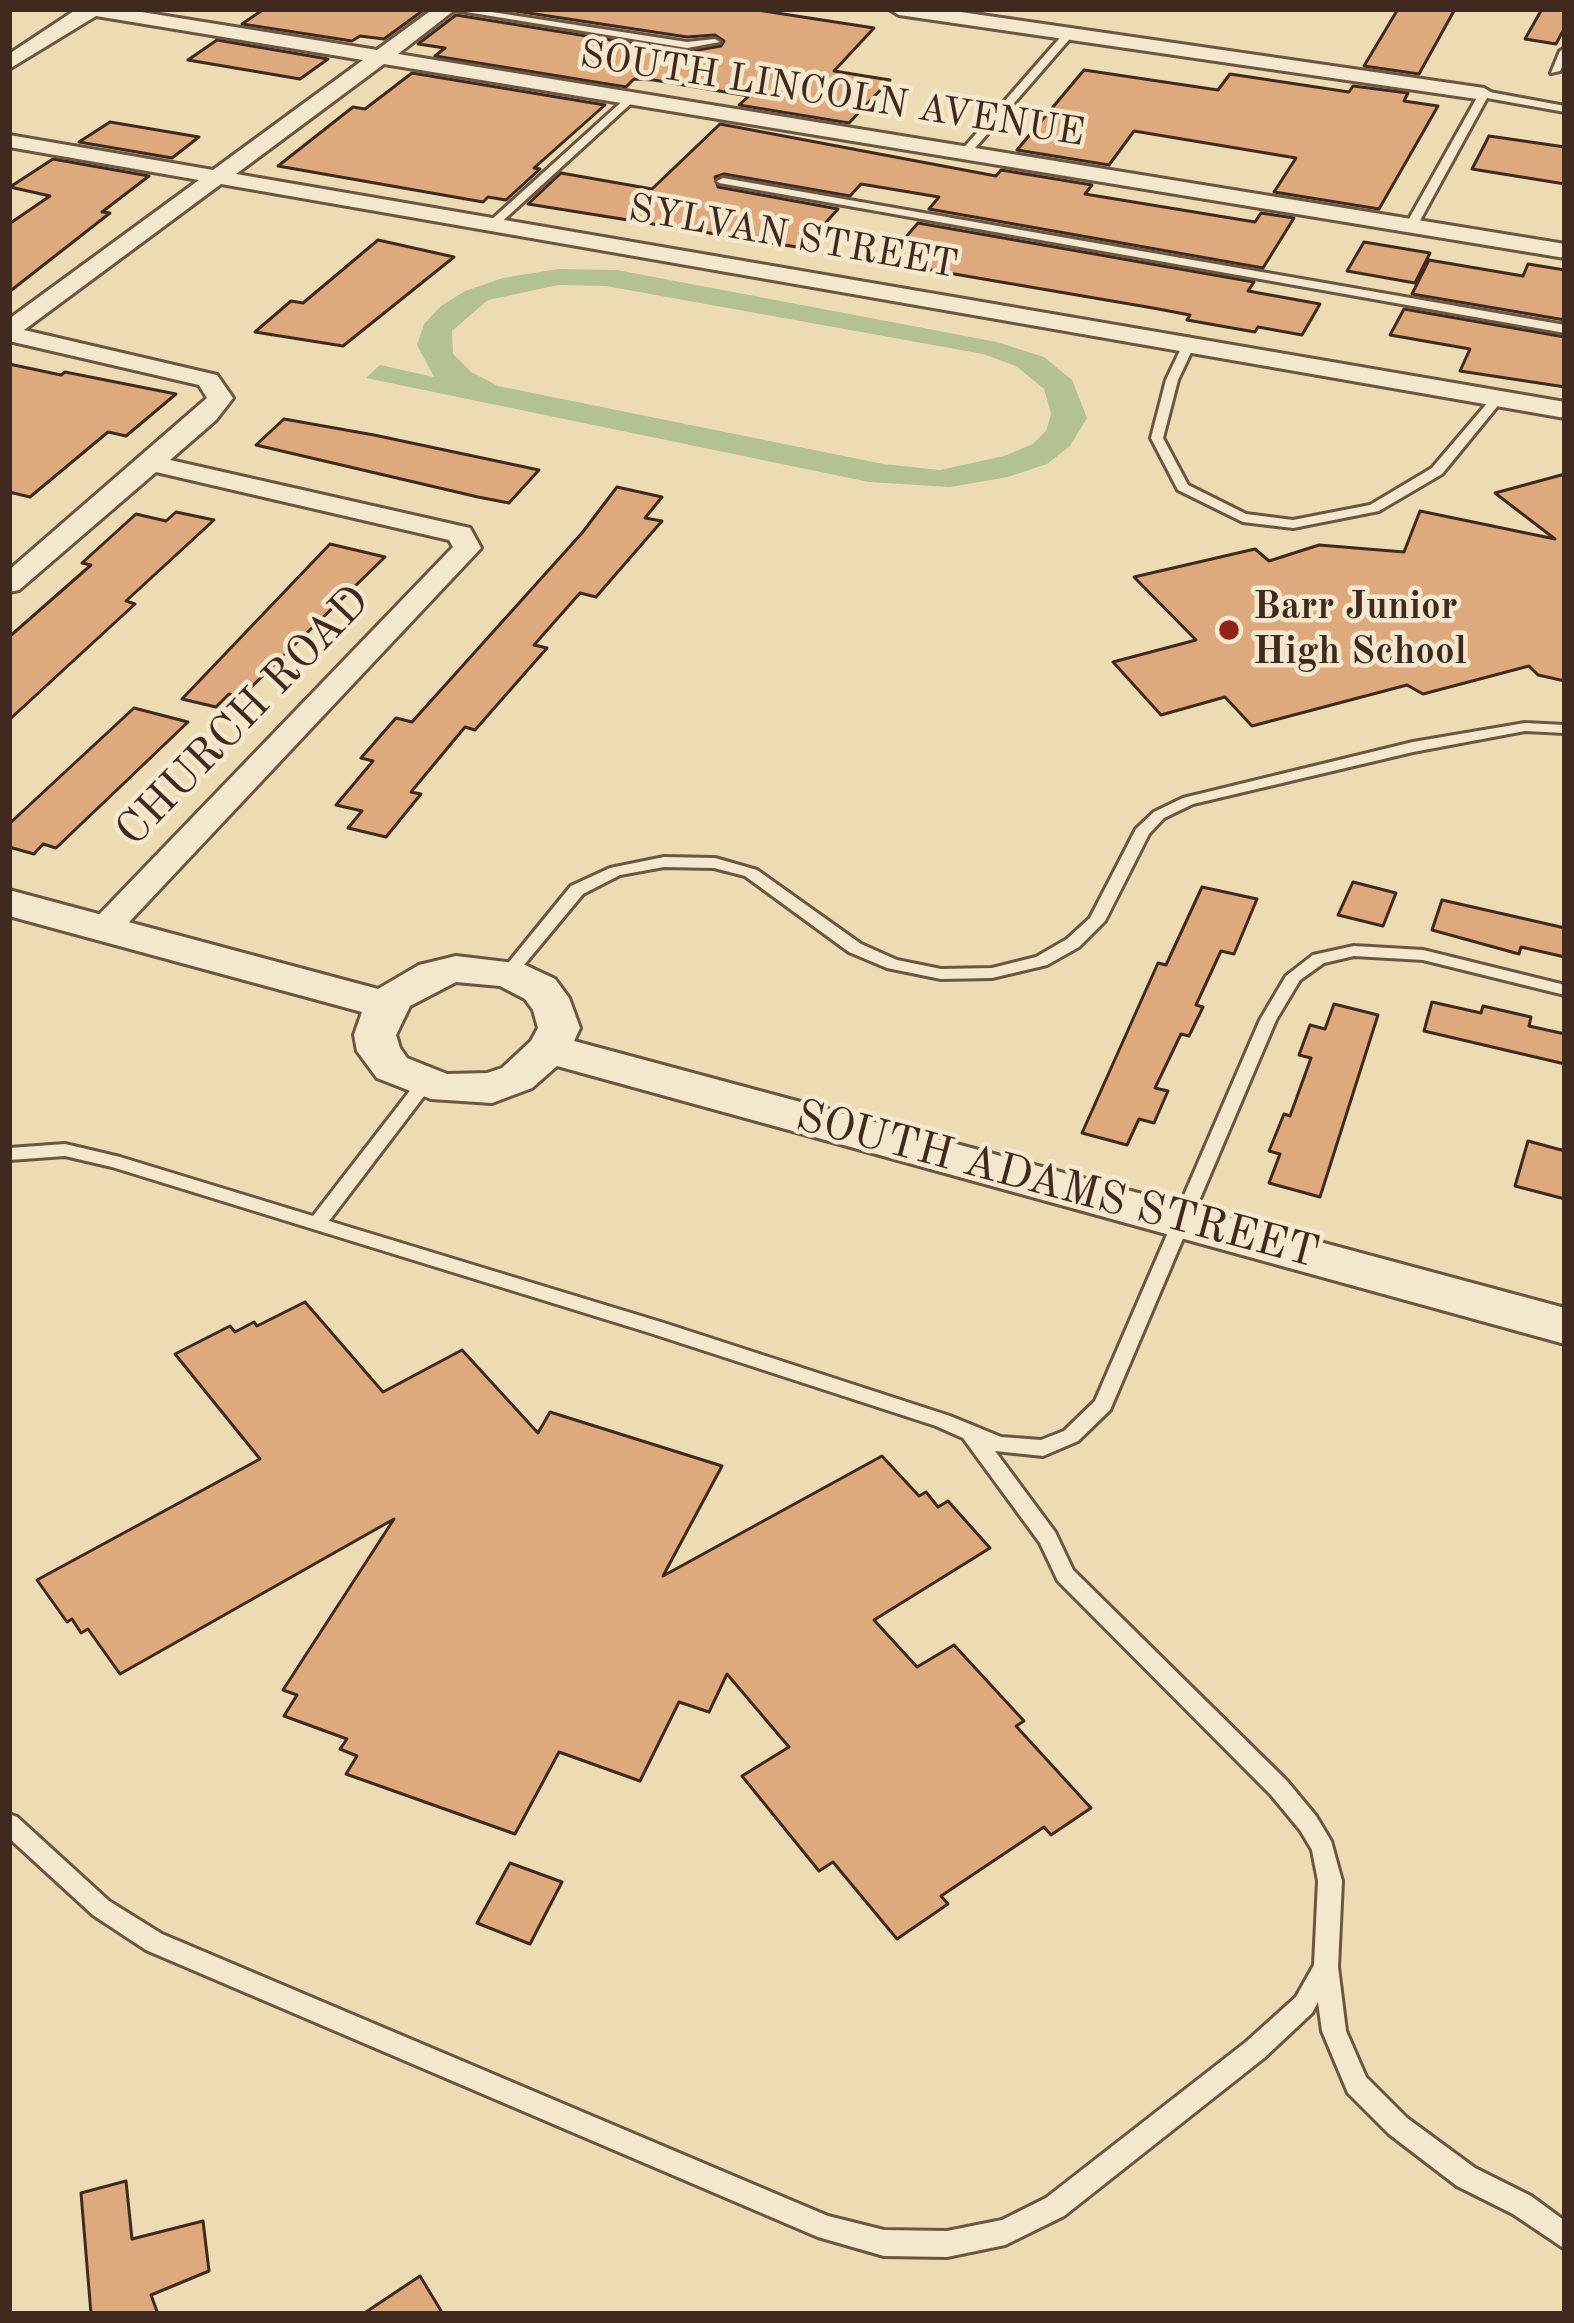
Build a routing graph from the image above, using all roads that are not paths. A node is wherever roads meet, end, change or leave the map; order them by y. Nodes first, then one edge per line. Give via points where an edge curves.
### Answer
1 (91, 9) edge
2 (449, 9) edge
3 (898, 9) edge
4 (927, 11) edge
5 (1069, 34) junction
6 (715, 42) dead end
7 (1565, 51) edge
8 (378, 58) junction
9 (9, 63) edge
10 (1555, 71) dead end
11 (1484, 94) junction
12 (631, 99) junction
13 (1565, 109) edge
14 (9, 141) edge
15 (965, 153) junction
16 (212, 178) junction
17 (723, 182) dead end
18 (493, 224) junction
19 (1412, 226) junction
20 (1565, 251) edge
21 (1565, 329) edge
22 (9, 332) edge
23 (1190, 342) junction
24 (1499, 398) junction
25 (1565, 410) edge
26 (151, 463) junction
27 (9, 584) edge
28 (1565, 729) edge
29 (9, 903) edge
30 (103, 930) junction
31 (508, 973) junction
32 (1565, 990) edge
33 (386, 1005) junction
34 (549, 1049) junction
35 (424, 1083) junction
36 (9, 1154) edge
37 (1183, 1220) junction
38 (318, 1222) junction
39 (1565, 1325) edge
40 (970, 1433) junction
41 (9, 1824) edge
42 (1326, 1967) junction
43 (1565, 2236) edge

1 - 8 street, SOUTH LINCOLN AVENUE
1 - 9 street
2 - 6 lane via 687,45
2 - 8 street
3 - 4 street
4 - 5 street
5 - 11 street
5 - 15 lane
7 - 10 lane
8 - 12 street, SOUTH LINCOLN AVENUE
8 - 16 street
11 - 13 lane
11 - 19 lane
12 - 15 street, SOUTH LINCOLN AVENUE
12 - 18 lane
14 - 16 street, SYLVAN STREET
15 - 19 street, SOUTH LINCOLN AVENUE
16 - 18 street, SYLVAN STREET
16 - 22 street
17 - 21 lane
18 - 23 street, SYLVAN STREET
19 - 20 street, SOUTH LINCOLN AVENUE
22 - 26 street via 208,380 220,398
23 - 24 street, SYLVAN STREET
23 - 24 lane via 1156,438 1183,487 1243,518 1293,524 1374,508 1437,471
24 - 25 street, SYLVAN STREET
26 - 27 street
26 - 30 street, CHURCH ROAD via 460,534 467,548
28 - 31 lane via 1526,727 1413,747 1188,801 1142,832 1097,921 1073,944 992,973 893,964 855,948 751,873 664,862 616,871 577,890
29 - 30 street
30 - 33 street
31 - 33 street via 434,974
31 - 34 street via 540,989 554,1008 559,1028
32 - 37 lane via 1424,955 1354,951 1319,959 1294,976 1268,1020
33 - 35 street via 375,1035 379,1051 392,1068
34 - 35 street via 492,1088
34 - 37 street, SOUTH ADAMS STREET
35 - 38 lane
36 - 38 lane via 98,1157
37 - 39 street, SOUTH ADAMS STREET
37 - 40 lane via 1090,1421 1043,1448
38 - 40 lane
40 - 42 lane via 1048,1538 1065,1575 1308,1823 1330,1881
41 - 42 lane via 101,1908 154,1942 827,2228 884,2243 947,2244 1005,2233 1055,2207 1256,2050 1304,2006
42 - 43 lane via 1334,2031 1357,2085 1466,2177

